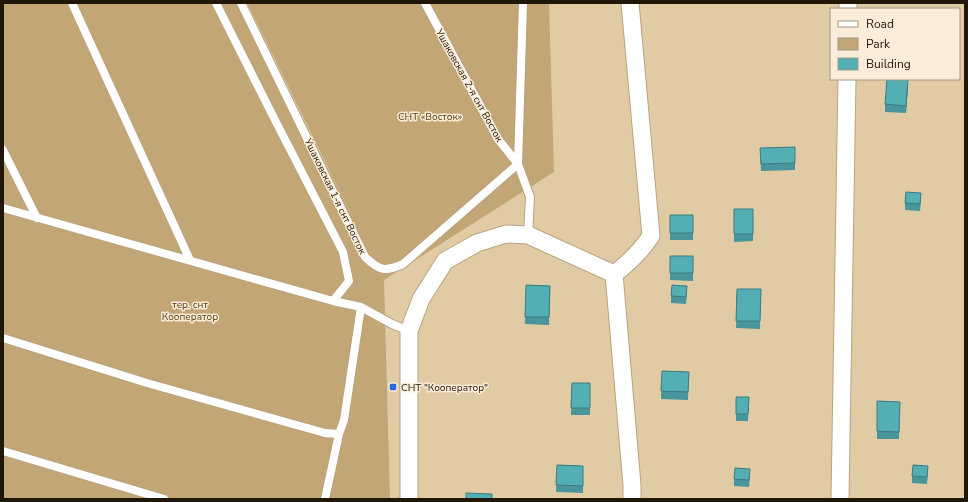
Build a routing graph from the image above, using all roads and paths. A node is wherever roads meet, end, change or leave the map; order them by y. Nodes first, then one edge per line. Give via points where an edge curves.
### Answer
1 (72, 3) edge
2 (216, 3) edge
3 (240, 3) edge
4 (424, 3) edge
5 (522, 3) edge
6 (630, 3) edge
7 (847, 80) edge
8 (3, 150) edge
9 (518, 164) junction
10 (3, 208) edge
11 (37, 218) junction
12 (528, 236) junction
13 (190, 260) junction
14 (614, 274) junction
15 (332, 301) junction
16 (361, 307) junction
17 (409, 331) junction
18 (3, 338) edge
19 (339, 434) junction
20 (3, 451) edge
21 (164, 499) edge
22 (325, 499) edge
23 (409, 499) edge
24 (632, 499) edge
25 (840, 499) edge

1 - 13 lane
2 - 15 lane via 343,252 349,281
3 - 9 lane, Ушаковская 1-я снт Восток via 365,257 375,266 389,270 403,264
4 - 9 lane, Ушаковская 2-я снт Восток via 498,139
5 - 9 lane
6 - 14 street via 651,236 629,263
7 - 25 street
8 - 11 lane
9 - 12 lane, Ушаковская 2-я снт Восток via 530,197
10 - 11 lane
11 - 13 lane
12 - 14 street
12 - 17 street via 506,234 477,243 446,262 421,299
13 - 15 lane
14 - 24 street
15 - 16 lane
16 - 17 lane
16 - 19 lane via 344,420
17 - 23 street
18 - 19 lane via 325,434
19 - 22 lane
20 - 21 lane

